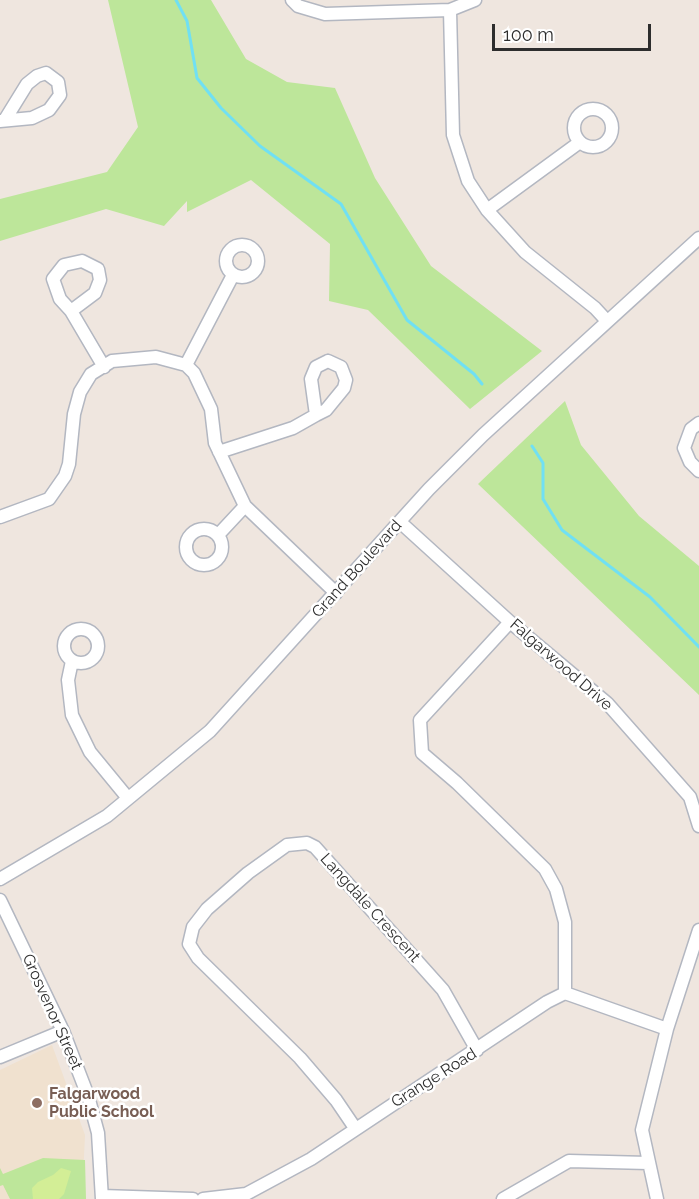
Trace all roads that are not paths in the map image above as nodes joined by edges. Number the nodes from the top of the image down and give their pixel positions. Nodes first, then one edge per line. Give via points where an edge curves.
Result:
1 (292, 0) edge
2 (475, 0) edge
3 (391, 6) edge
4 (450, 10) junction
5 (3, 119) edge
6 (580, 142) dead end
7 (487, 210) junction
8 (699, 238) edge
9 (233, 275) dead end
10 (71, 311) dead end
11 (607, 321) junction
12 (186, 365) junction
13 (104, 367) junction
14 (316, 415) dead end
15 (699, 423) edge
16 (219, 452) junction
17 (699, 471) edge
18 (245, 506) junction
19 (0, 517) edge
20 (400, 522) junction
21 (218, 535) dead end
22 (336, 593) junction
23 (510, 622) junction
24 (72, 661) dead end
25 (127, 797) junction
26 (699, 826) edge
27 (0, 879) edge
28 (0, 900) edge
29 (699, 930) edge
30 (565, 993) junction
31 (667, 1029) junction
32 (63, 1031) junction
33 (477, 1050) junction
34 (0, 1057) edge
35 (355, 1128) junction
36 (648, 1163) junction
37 (246, 1197) edge
38 (102, 1198) edge
39 (193, 1199) edge
40 (203, 1199) edge
41 (503, 1199) edge
42 (657, 1199) edge

1 - 3 street via 298,6 325,14
2 - 4 street
3 - 4 street
4 - 7 street via 453,135 468,181
5 - 5 street via 32,117 49,110 60,95 58,82 46,73 37,76
6 - 7 street
7 - 11 street via 525,252
8 - 11 street, Grand Boulevard
9 - 12 street
10 - 13 street
11 - 20 street, Grand Boulevard via 483,435
12 - 13 street via 156,357 112,361
12 - 16 street via 195,373 211,409
13 - 19 street via 91,374 80,392 65,476 49,499
14 - 16 street via 293,428
15 - 17 street via 691,429 684,448
16 - 18 street
18 - 21 street
18 - 22 street
20 - 22 street, Grand Boulevard
20 - 23 street, Falgarwood Drive
22 - 25 street, Grand Boulevard via 210,730
23 - 26 street, Falgarwood Drive via 607,703 690,797
23 - 30 street via 420,720 422,753 545,870 556,889 565,922
24 - 25 street via 68,680 72,715 90,752
25 - 27 street, Grand Boulevard via 107,816
28 - 32 street, Grosvenor Street
29 - 31 street
30 - 31 street
30 - 33 street, Grange Road
31 - 36 street via 642,1130
32 - 34 street
32 - 38 street, Grosvenor Street via 98,1133
33 - 35 street, Grange Road
33 - 35 street, Langdale Crescent via 443,990 323,856 307,843 287,844 207,909 193,927 189,944 198,958 300,1058
35 - 37 street, Grange Road
36 - 41 street via 568,1161
36 - 42 street
37 - 40 street, Grange Road
38 - 39 street

